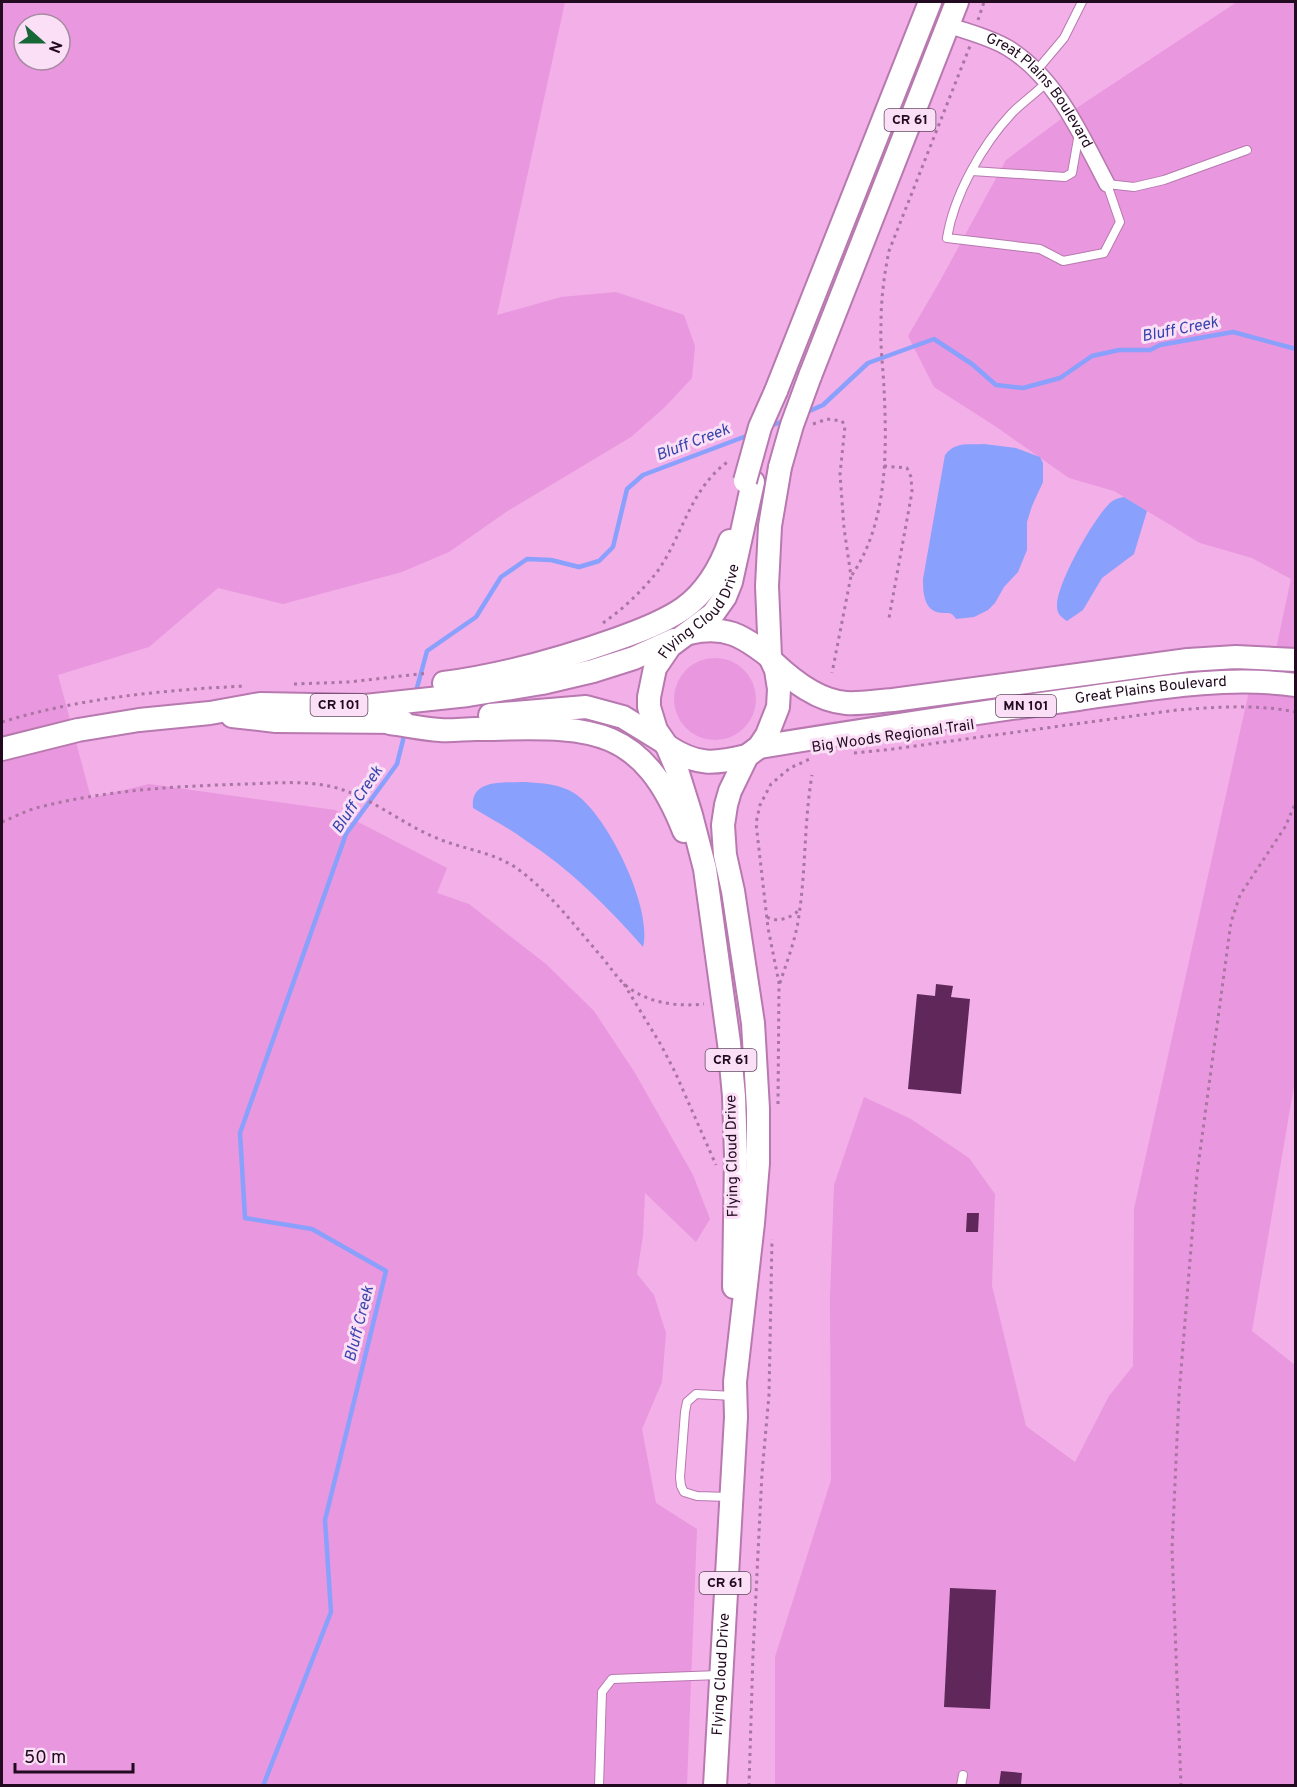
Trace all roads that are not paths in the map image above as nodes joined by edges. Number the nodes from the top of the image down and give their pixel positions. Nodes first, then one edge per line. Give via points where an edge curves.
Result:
1 (930, 2) edge
2 (957, 2) edge
3 (1082, 2) edge
4 (948, 25) junction
5 (1037, 70) junction
6 (1048, 82) junction
7 (1079, 131) junction
8 (1247, 150) dead end
9 (972, 171) junction
10 (1107, 184) junction
11 (749, 481) junction
12 (685, 635) junction
13 (772, 660) junction
14 (1296, 660) edge
15 (1296, 685) edge
16 (468, 705) junction
17 (210, 713) junction
18 (665, 744) junction
19 (2, 749) edge
20 (753, 751) junction
21 (718, 970) junction
22 (735, 1389) junction
23 (730, 1497) junction
24 (721, 1675) junction
25 (963, 1775) dead end
26 (599, 1785) edge
27 (715, 1785) edge
28 (961, 1785) edge

1 - 11 main road, bridge via 760,427
2 - 4 main road, Flying Cloud Drive / CR 61
3 - 5 lane via 1064,38
4 - 5 street, Great Plains Boulevard via 1008,48
4 - 13 main road, Flying Cloud Drive / CR 61, bridge via 810,376 780,467 768,554
5 - 6 street, Great Plains Boulevard
6 - 7 street, Great Plains Boulevard
6 - 9 lane via 1012,114
7 - 9 lane via 1072,173 1065,177
7 - 10 street, Great Plains Boulevard
8 - 10 lane via 1164,180 1134,187
9 - 10 lane via 960,192 947,238 1040,249 1063,261 1104,253 1120,222
11 - 12 main road, Flying Cloud Drive / CR 61 via 728,590 713,614
11 - 16 main road via 720,564 704,589 685,607 604,644 532,665
12 - 13 main road via 706,630 730,632 752,643
12 - 16 main road via 634,658
12 - 18 main road, Flying Cloud Drive / CR 61 via 660,660 650,687 649,707
13 - 14 main road, Great Plains Boulevard / MN 101 via 793,680 815,693 847,703 1188,660
13 - 20 main road, Flying Cloud Drive / CR 61 via 778,707 767,735
15 - 20 main road, Great Plains Boulevard / MN 101 via 1210,681 971,713
16 - 17 main road, CR 101 via 260,704
16 - 17 main road, CR 101 via 440,730 390,723 276,721
16 - 18 main road via 586,707 623,717
16 - 21 main road via 600,735 642,760 666,792 689,845
17 - 19 main road, CR 101 via 88,728
18 - 20 main road via 688,758 706,763
18 - 21 main road, Flying Cloud Drive / CR 61 via 689,806 705,869
20 - 22 main road, Flying Cloud Drive / CR 61 via 730,791 723,825 753,1023 758,1109 758,1163
21 - 22 main road, Flying Cloud Drive / CR 61 via 735,1119
22 - 23 main road, Flying Cloud Drive / CR 61
22 - 23 lane via 696,1394 687,1402 680,1477 684,1492
23 - 24 main road, Flying Cloud Drive / CR 61
24 - 26 lane via 612,1679 602,1692
24 - 27 main road, Flying Cloud Drive / CR 61
25 - 28 lane

